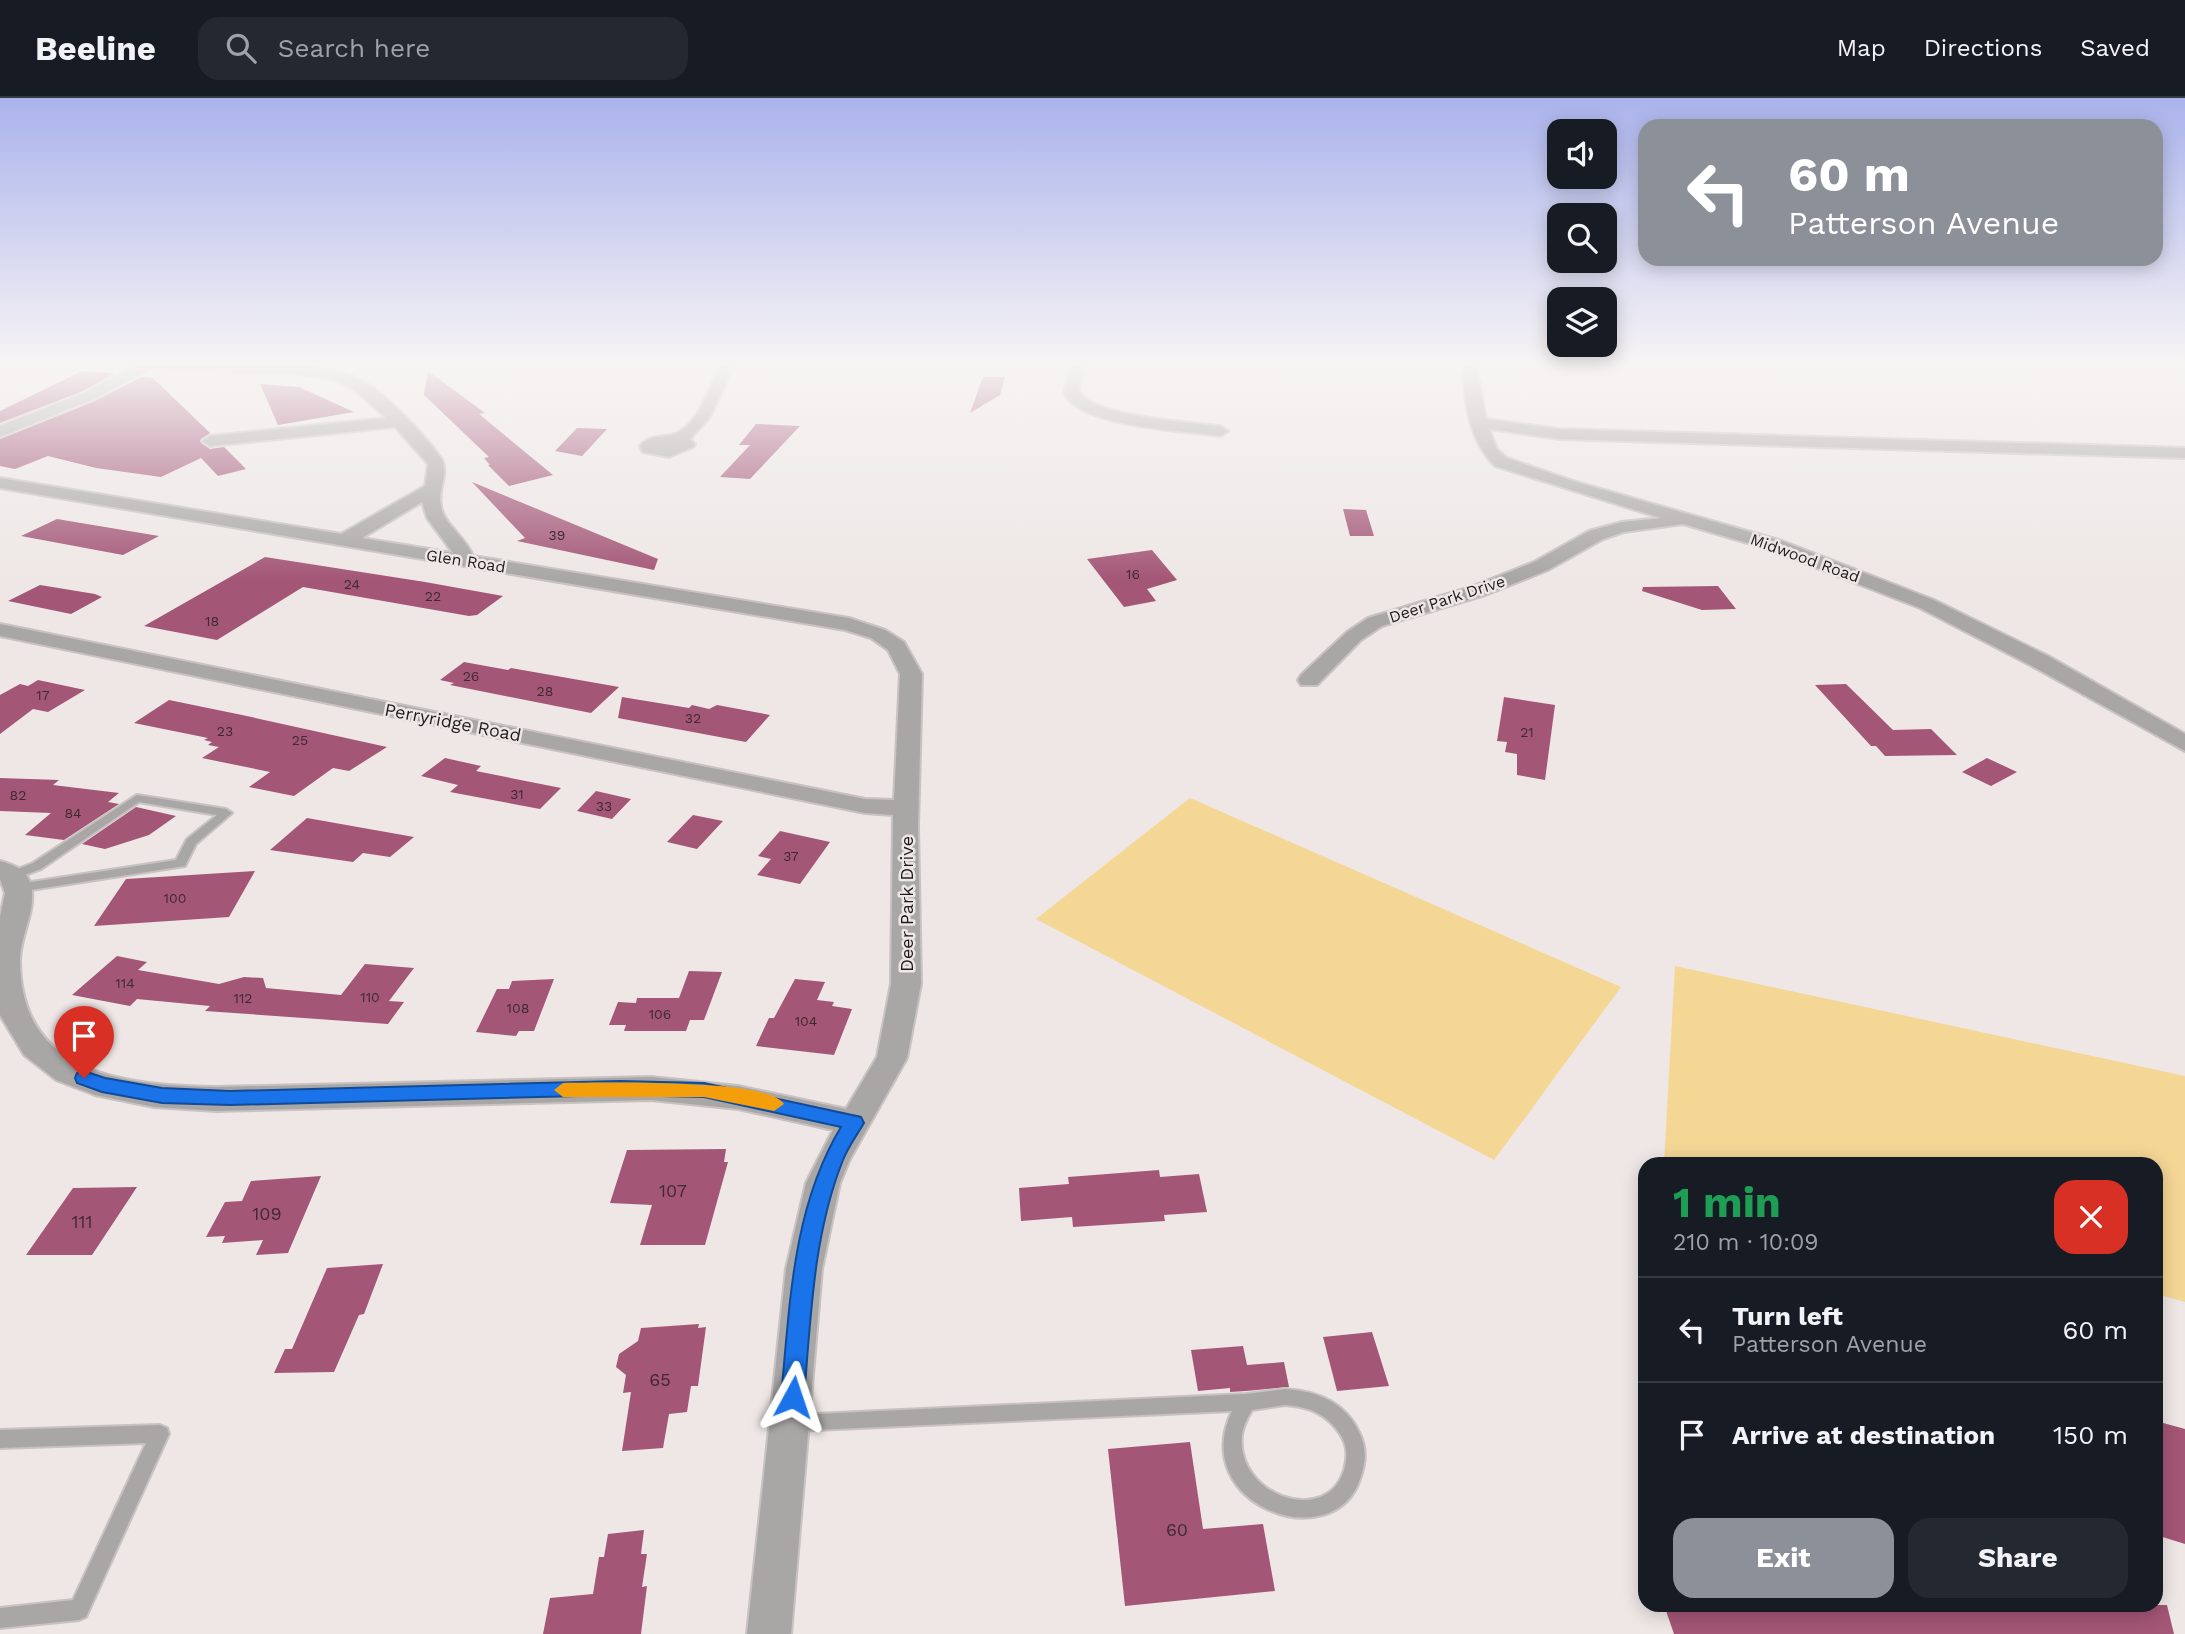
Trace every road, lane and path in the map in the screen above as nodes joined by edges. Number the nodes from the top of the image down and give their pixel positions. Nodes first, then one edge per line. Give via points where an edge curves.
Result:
1 (259, 437) edge
2 (412, 437) edge
3 (682, 437) edge
4 (1484, 437) edge
5 (1522, 437) edge
6 (1671, 437) edge
7 (679, 439) dead end
8 (210, 442) dead end
9 (2185, 453) edge
10 (1506, 464) junction
11 (0, 483) edge
12 (1567, 485) junction
13 (430, 490) junction
14 (1591, 520) junction
15 (1694, 522) junction
16 (341, 542) junction
17 (465, 559) junction
18 (0, 630) edge
19 (911, 674) joint
20 (1310, 680) dead end
21 (2185, 744) edge
22 (906, 808) junction
23 (11, 877) edge
24 (66, 1071) joint
25 (854, 1123) junction
26 (1246, 1402) junction
27 (790, 1423) junction
28 (0, 1439) edge
29 (0, 1618) edge
30 (769, 1634) edge

1 - 8 street
2 - 13 street via 431,454 437,473
3 - 7 street
4 - 10 street via 1490,451
5 - 10 street via 1516,456
6 - 9 street
10 - 12 street, Midwood Road
11 - 16 street, Glen Road
12 - 14 street
12 - 15 street, Midwood Road
13 - 16 street
13 - 17 street via 433,510 463,547
14 - 15 street, Deer Park Drive via 1638,525
14 - 20 street, Deer Park Drive via 1541,566 1478,591 1375,622 1354,636
15 - 21 street, Midwood Road via 1775,545 1927,604 2051,667
16 - 17 street, Glen Road
17 - 19 street, Glen Road via 849,624 897,646
18 - 22 street, Perryridge Road via 865,806
19 - 22 street, Deer Park Drive
22 - 25 street, Deer Park Drive via 906,984 899,1034 887,1068
23 - 23 lane via 181,863 191,842 226,813 137,798 37,866
23 - 24 street via 18,906 8,935 8,1002 38,1050
24 - 25 street via 102,1085 162,1096 704,1090
25 - 27 street, Deer Park Drive via 823,1183 804,1269
26 - 26 lane via 1286,1397 1326,1404 1352,1435 1357,1453 1355,1472 1346,1489 1312,1509 1291,1510 1251,1490 1232,1453 1232,1434
26 - 27 lane
27 - 30 street, Deer Park Drive
28 - 29 lane via 160,1434 79,1610

